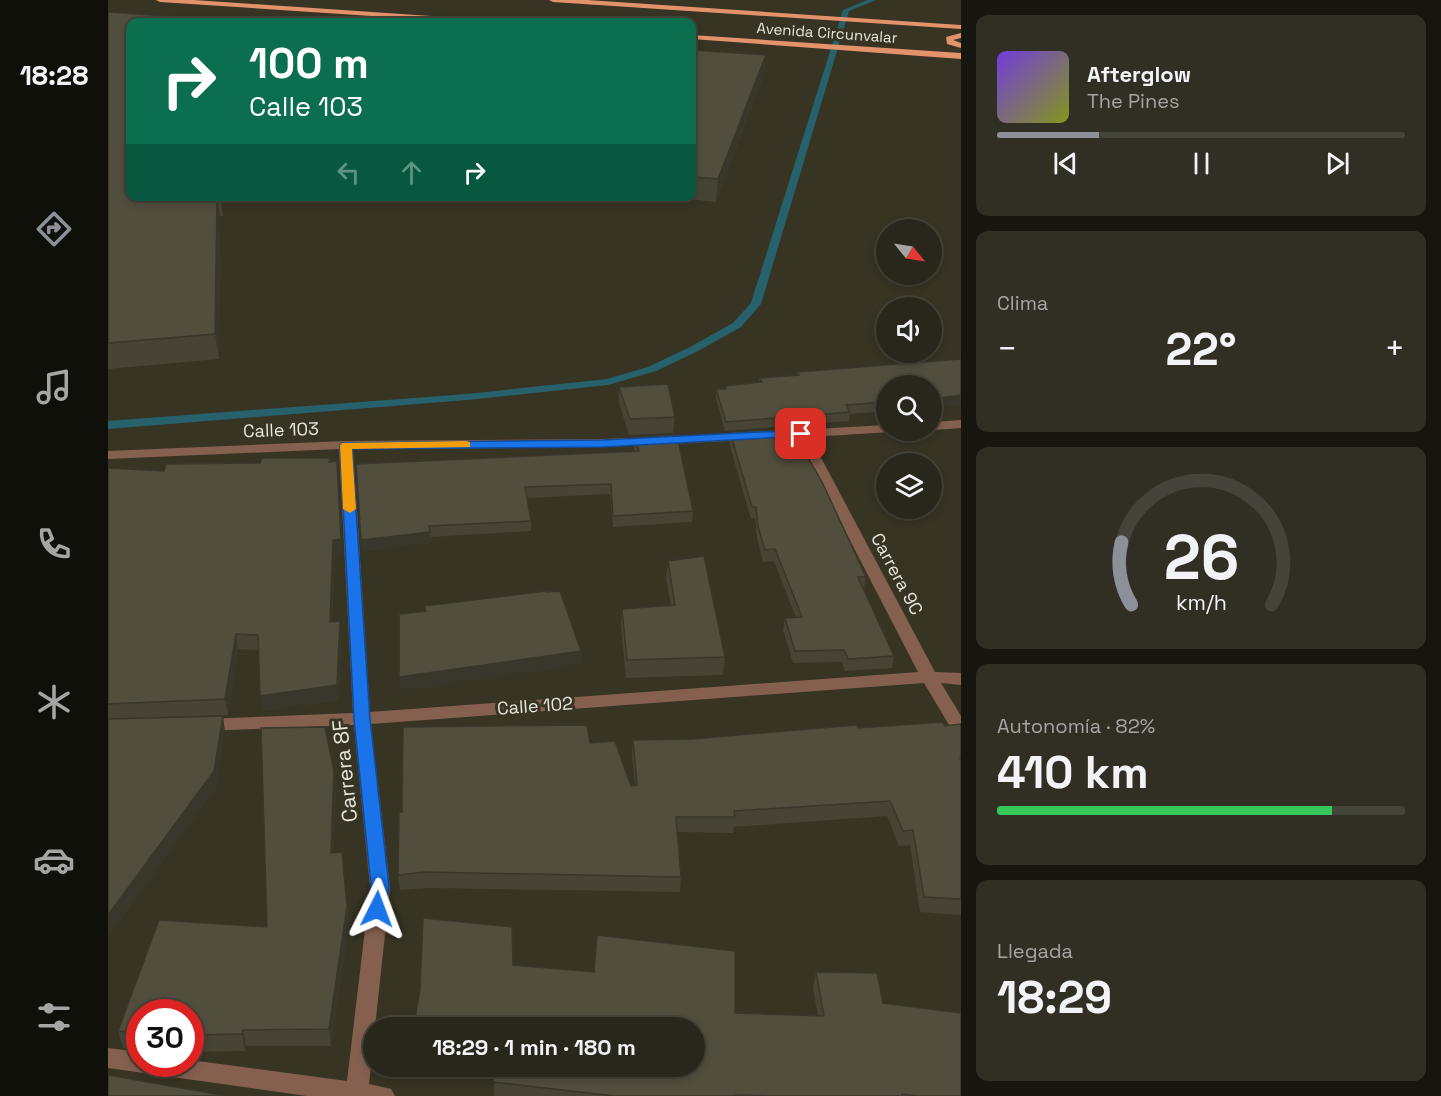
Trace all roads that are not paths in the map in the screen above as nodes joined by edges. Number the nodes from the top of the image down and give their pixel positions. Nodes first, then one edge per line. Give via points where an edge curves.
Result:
1 (160, 0) edge
2 (553, 0) edge
3 (430, 18) edge
4 (961, 27) edge
5 (961, 35) edge
6 (696, 37) edge
7 (961, 46) edge
8 (961, 56) edge
9 (961, 424) edge
10 (942, 425) edge
11 (876, 430) edge
12 (801, 434) junction
13 (346, 445) junction
14 (108, 454) edge
15 (929, 677) junction
16 (961, 679) edge
17 (362, 719) junction
18 (185, 725) edge
19 (961, 731) edge
20 (108, 1058) edge
21 (126, 1060) edge
22 (204, 1071) edge
23 (357, 1091) junction
24 (383, 1096) edge

1 - 3 highway
2 - 4 highway, Avenida Circunvalar
5 - 7 highway via 949,39
6 - 8 highway, Avenida Circunvalar
9 - 10 street
11 - 12 street, Calle 103
12 - 13 street, Calle 103 via 603,443
12 - 15 street, Carrera 9C
13 - 14 street, Calle 103
13 - 17 street, Carrera 8F
15 - 16 street, Calle 102
15 - 17 street, Calle 102
15 - 19 street, Carrera 9C
17 - 18 street, Calle 102
17 - 23 street, Carrera 8F via 380,886
20 - 21 street
22 - 23 street
23 - 24 street

